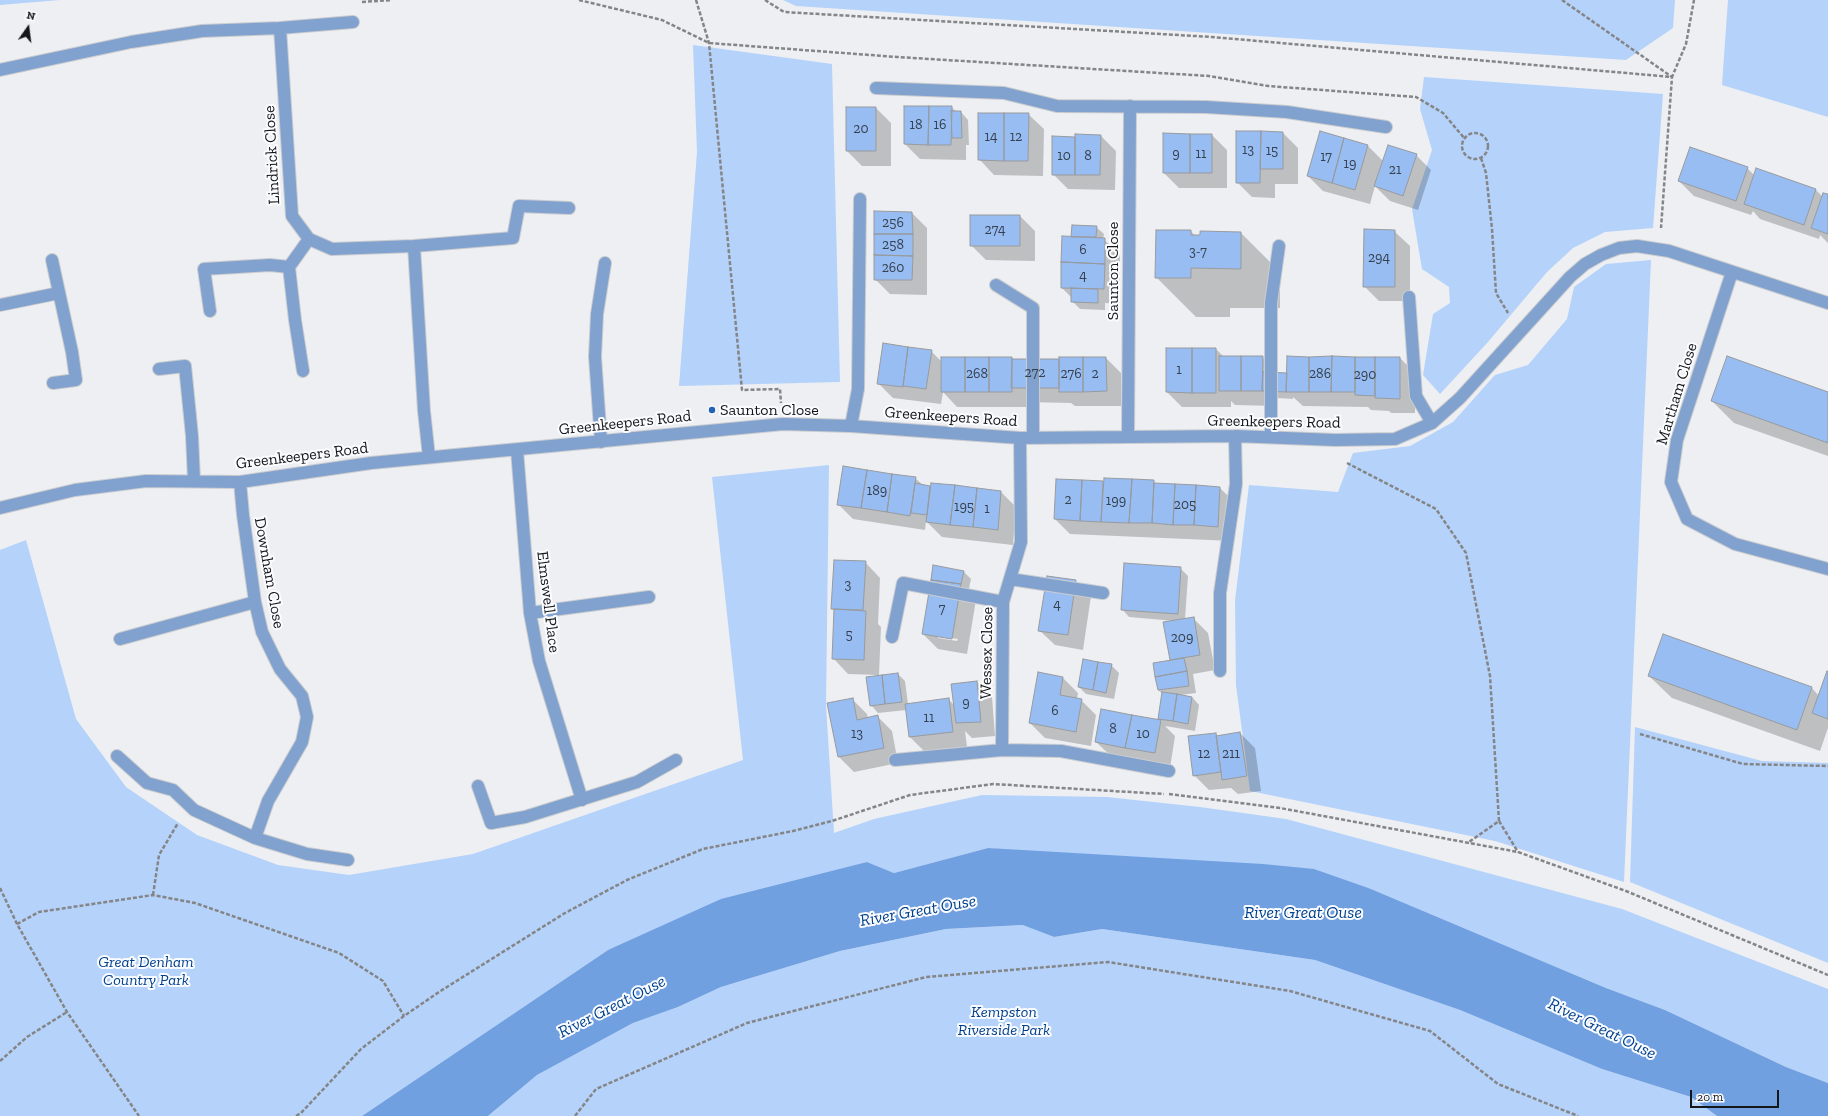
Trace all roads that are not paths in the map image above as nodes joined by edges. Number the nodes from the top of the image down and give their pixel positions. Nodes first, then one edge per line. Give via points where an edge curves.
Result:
1 (352, 22) dead end
2 (280, 28) junction
3 (0, 70) edge
4 (876, 88) dead end
5 (1130, 106) junction
6 (1386, 128) dead end
7 (860, 199) dead end
8 (568, 208) dead end
9 (310, 239) junction
10 (414, 246) junction
11 (1279, 246) dead end
12 (52, 260) dead end
13 (605, 263) dead end
14 (289, 267) junction
15 (1732, 272) junction
16 (996, 285) dead end
17 (59, 293) junction
18 (1409, 296) dead end
19 (1828, 303) edge
20 (0, 305) edge
21 (210, 311) dead end
22 (159, 370) dead end
23 (303, 370) dead end
24 (53, 383) dead end
25 (1432, 423) junction
26 (851, 426) junction
27 (1128, 436) junction
28 (1235, 436) junction
29 (1020, 438) junction
30 (1033, 438) junction
31 (1271, 438) junction
32 (600, 442) junction
33 (517, 450) junction
34 (429, 457) junction
35 (194, 480) junction
36 (240, 482) junction
37 (0, 508) edge
38 (1828, 569) edge
39 (1010, 579) junction
40 (1103, 593) dead end
41 (649, 597) dead end
42 (255, 602) junction
43 (1003, 602) junction
44 (530, 613) junction
45 (892, 637) dead end
46 (120, 639) dead end
47 (1220, 671) dead end
48 (1002, 750) junction
49 (117, 756) dead end
50 (676, 760) dead end
51 (895, 760) dead end
52 (1169, 771) dead end
53 (478, 786) dead end
54 (582, 800) junction
55 (255, 838) junction
56 (348, 860) dead end

1 - 2 street
2 - 3 street via 202,31 131,42
2 - 9 street, Lindrick Close via 292,216
4 - 5 street via 1004,93 1058,106
5 - 6 street via 1287,112
5 - 27 street, Saunton Close
7 - 26 street via 858,389
8 - 10 street, Lindrick Close via 519,206 513,238
9 - 10 street, Lindrick Close via 332,249
9 - 14 street
10 - 34 street
11 - 31 street via 1271,303
12 - 17 street
13 - 32 street via 597,314 596,357
14 - 21 street via 270,264 204,268
14 - 23 street
15 - 19 street, Greenkeepers Road
15 - 25 street, Greenkeepers Road via 1663,249 1637,246 1619,248 1585,264 1460,398
15 - 38 street, Martham Close via 1677,440 1671,482 1687,519 1734,544
16 - 30 street via 1033,308
17 - 20 street
17 - 24 street via 76,380
18 - 25 street via 1416,396
22 - 35 street via 185,366
25 - 31 street, Greenkeepers Road via 1395,439
26 - 29 street, Greenkeepers Road
26 - 32 street, Greenkeepers Road via 782,424
27 - 28 street, Greenkeepers Road
27 - 30 street, Greenkeepers Road
28 - 31 street, Greenkeepers Road
28 - 47 street via 1236,484 1220,593
29 - 30 street, Greenkeepers Road
29 - 39 street, Wessex Close via 1021,542
32 - 33 street, Greenkeepers Road
33 - 34 street, Greenkeepers Road
33 - 44 street, Elmswell Place
34 - 36 street, Greenkeepers Road
35 - 36 street, Greenkeepers Road
35 - 37 street, Greenkeepers Road via 146,481 75,490
36 - 42 street, Downham Close
39 - 40 street
39 - 43 street, Wessex Close
41 - 44 street
42 - 46 street
42 - 55 street, Downham Close via 262,632 280,669 302,696 307,717 302,742 268,801
43 - 45 street via 903,583
43 - 48 street, Wessex Close
44 - 54 street, Elmswell Place via 539,660
48 - 51 street
48 - 52 street via 1061,751
49 - 55 street via 147,783 173,790 194,810
50 - 54 street via 637,782
53 - 54 street via 491,823 525,817
55 - 56 street via 307,854

